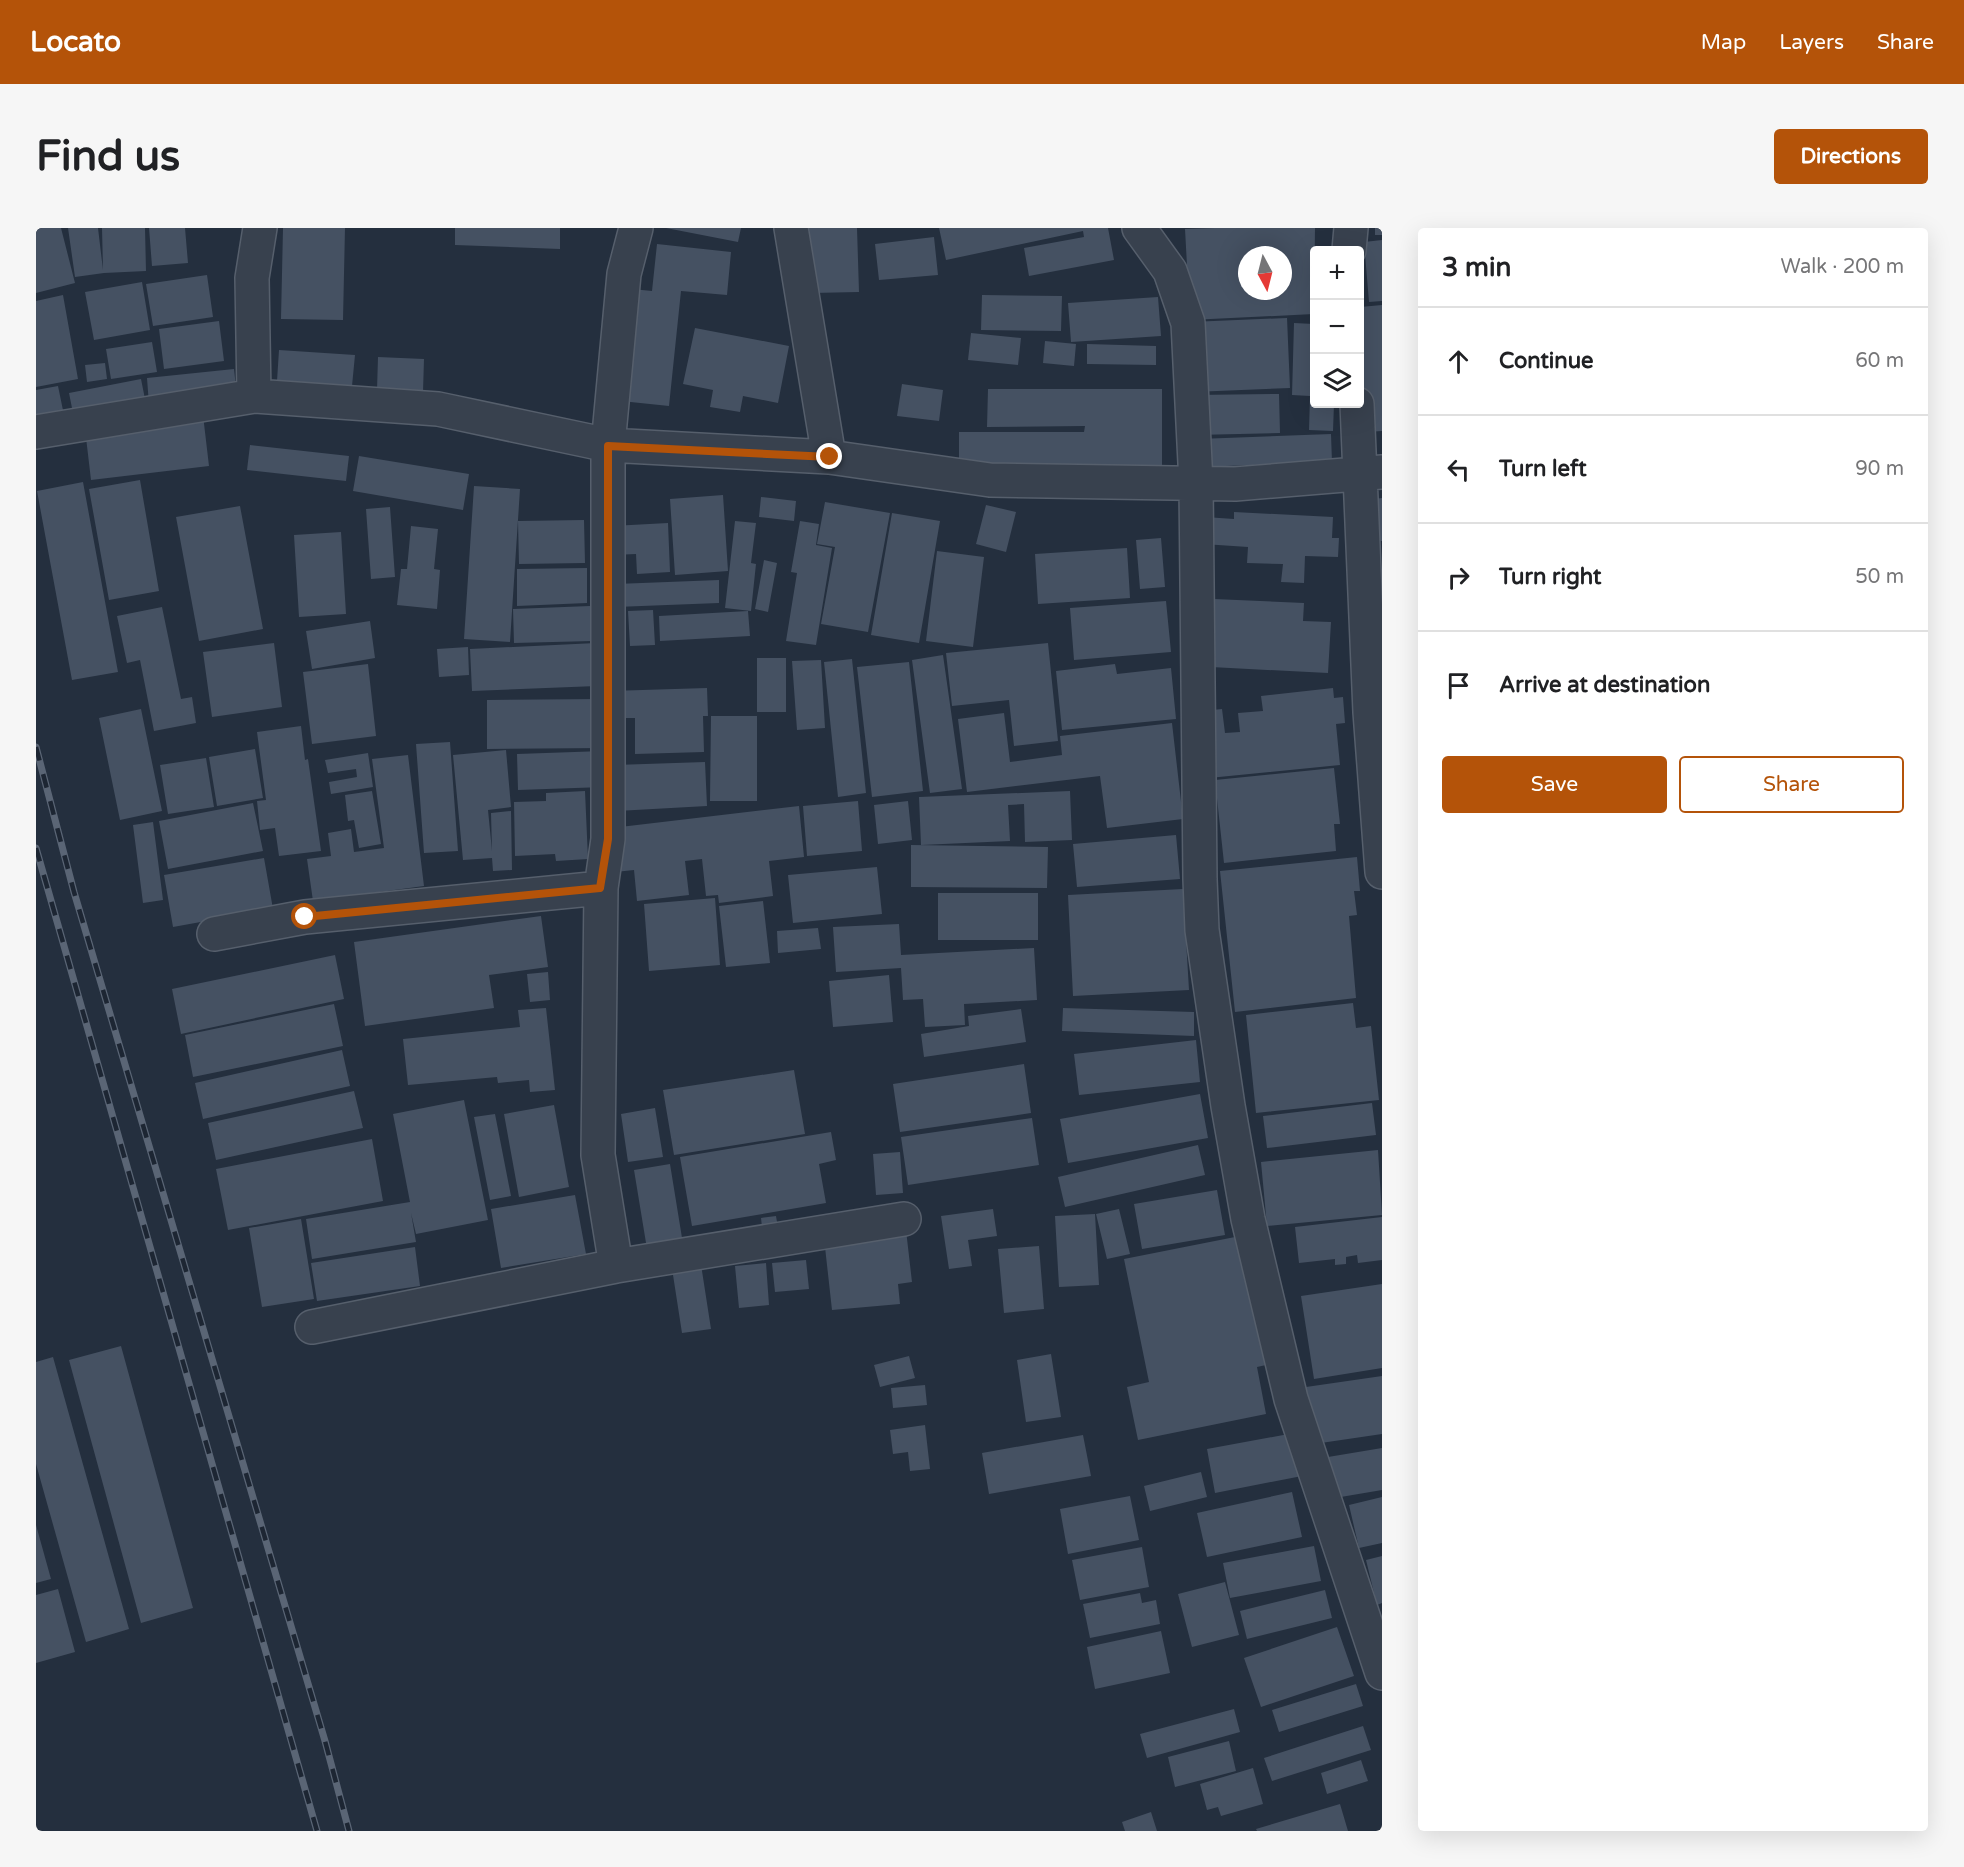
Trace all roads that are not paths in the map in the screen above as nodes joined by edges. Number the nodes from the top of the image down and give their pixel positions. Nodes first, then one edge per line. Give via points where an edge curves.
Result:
1 (260, 228) edge
2 (636, 228) edge
3 (791, 228) edge
4 (1139, 228) edge
5 (1351, 228) edge
6 (1349, 246) edge
7 (254, 396) junction
8 (1359, 408) edge
9 (45, 430) edge
10 (608, 446) junction
11 (830, 457) junction
12 (1372, 473) edge
13 (1196, 483) junction
14 (1376, 712) edge
15 (1382, 872) edge
16 (600, 888) junction
17 (214, 934) dead end
18 (904, 1219) dead end
19 (616, 1266) junction
20 (312, 1327) dead end
21 (1382, 1673) edge

1 - 7 street via 252,278
2 - 10 street via 624,274
3 - 11 street
4 - 13 street via 1170,271 1188,322
5 - 6 street
7 - 9 street
7 - 10 street via 438,409
8 - 12 street
10 - 11 street
10 - 16 street via 608,839
11 - 13 street via 990,480
12 - 13 street via 1235,484
12 - 14 street
13 - 21 street via 1202,930 1228,1106 1248,1219 1291,1399
14 - 15 street
16 - 17 street via 305,917
16 - 19 street via 598,1155
18 - 19 street
19 - 20 street

